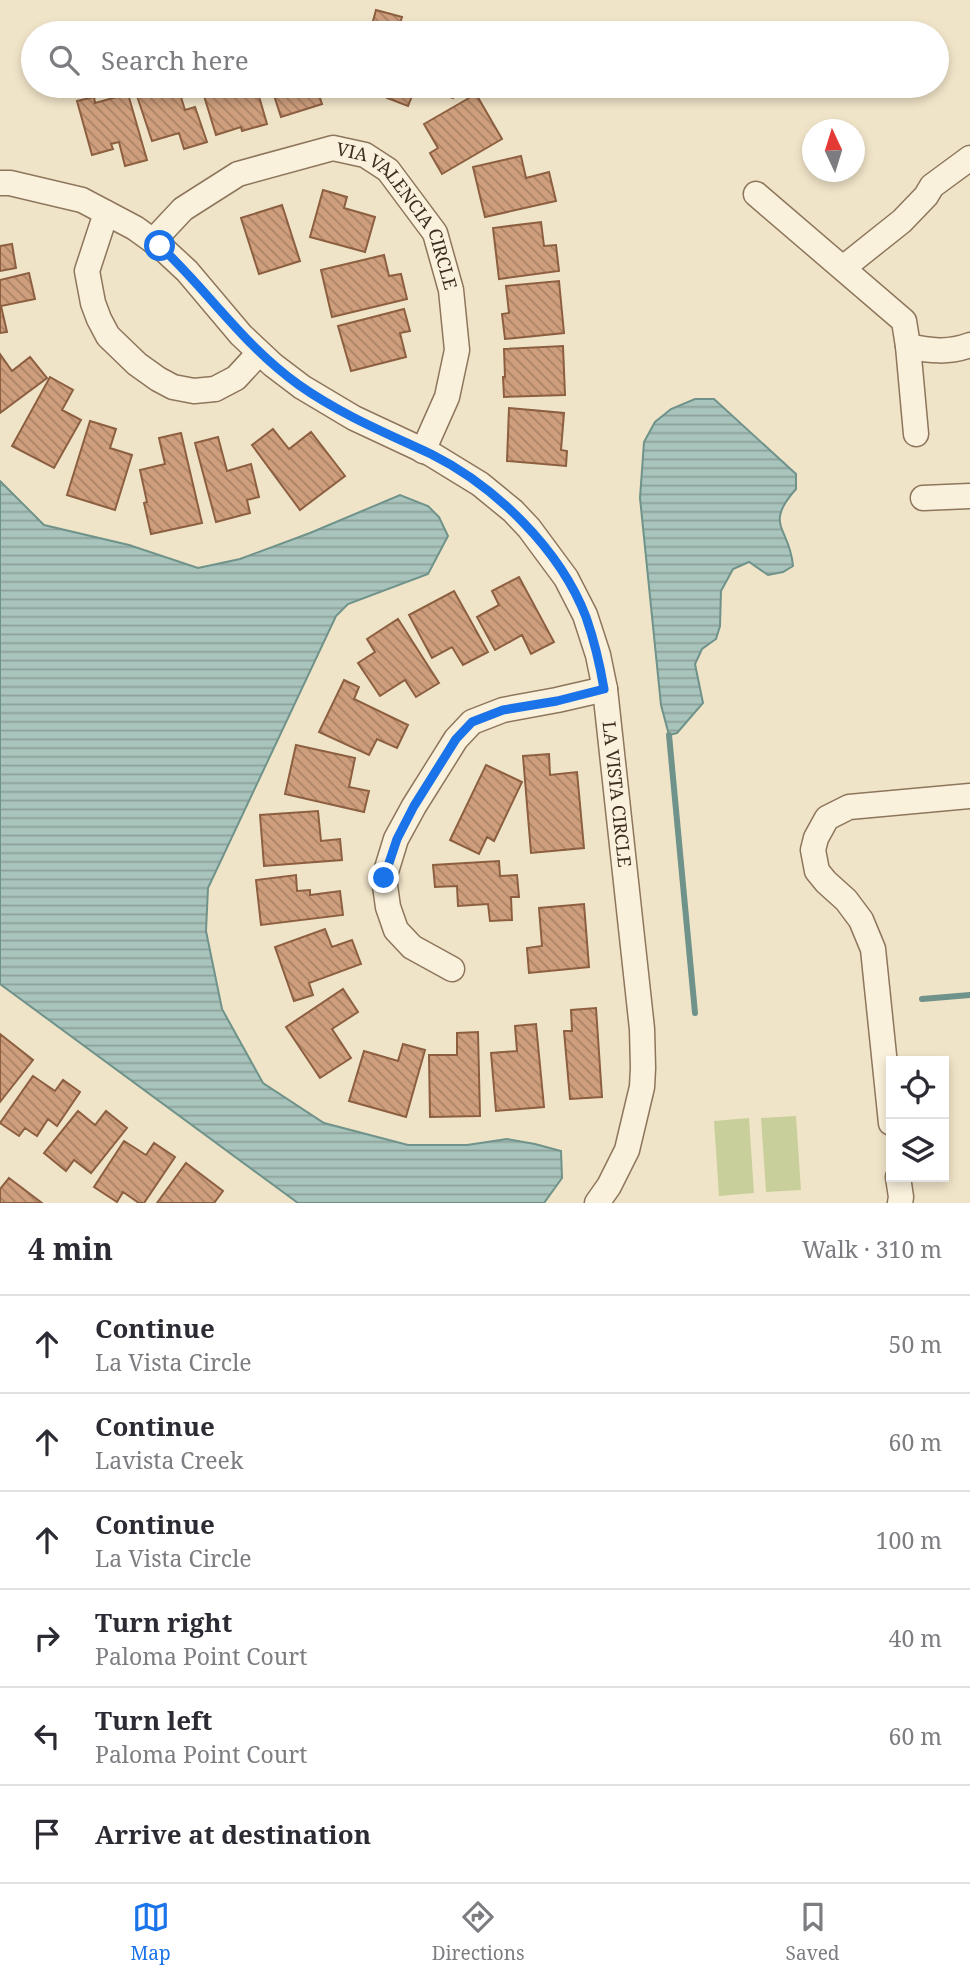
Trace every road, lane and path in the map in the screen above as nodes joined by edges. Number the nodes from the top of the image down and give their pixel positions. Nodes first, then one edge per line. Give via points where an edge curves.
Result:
1 (970, 158) edge
2 (0, 183) edge
3 (756, 194) dead end
4 (107, 213) junction
5 (153, 241) junction
6 (843, 268) junction
7 (970, 345) edge
8 (908, 346) junction
9 (259, 353) junction
10 (916, 434) dead end
11 (423, 451) junction
12 (970, 496) edge
13 (923, 498) dead end
14 (604, 689) junction
15 (970, 796) edge
16 (452, 969) dead end
17 (891, 1119) edge
18 (899, 1182) edge
19 (597, 1203) edge
20 (900, 1203) edge

1 - 6 street via 932,186 902,221
2 - 4 street via 82,200
3 - 6 street
4 - 5 street
4 - 9 street via 88,271 93,303 108,336 137,364 173,387 194,391 215,389 236,378
5 - 9 street via 187,271
5 - 11 street, VIA VALENCIA CIRCLE via 183,209 238,174 333,148 365,155 388,170 435,233 451,290 457,350 447,397
6 - 8 street via 904,321
7 - 8 street via 949,351
8 - 10 street
9 - 11 street, LA VISTA CIRCLE via 302,387
11 - 14 street, LA VISTA CIRCLE via 480,484 529,528 566,578 585,615
12 - 13 street
14 - 16 street via 503,710 472,722 456,739 408,817 384,878 388,907 396,930 412,947
14 - 19 street, LA VISTA CIRCLE via 643,1068 627,1150
15 - 17 street via 849,807 827,818 813,850 817,871 861,920 873,949
18 - 20 street

